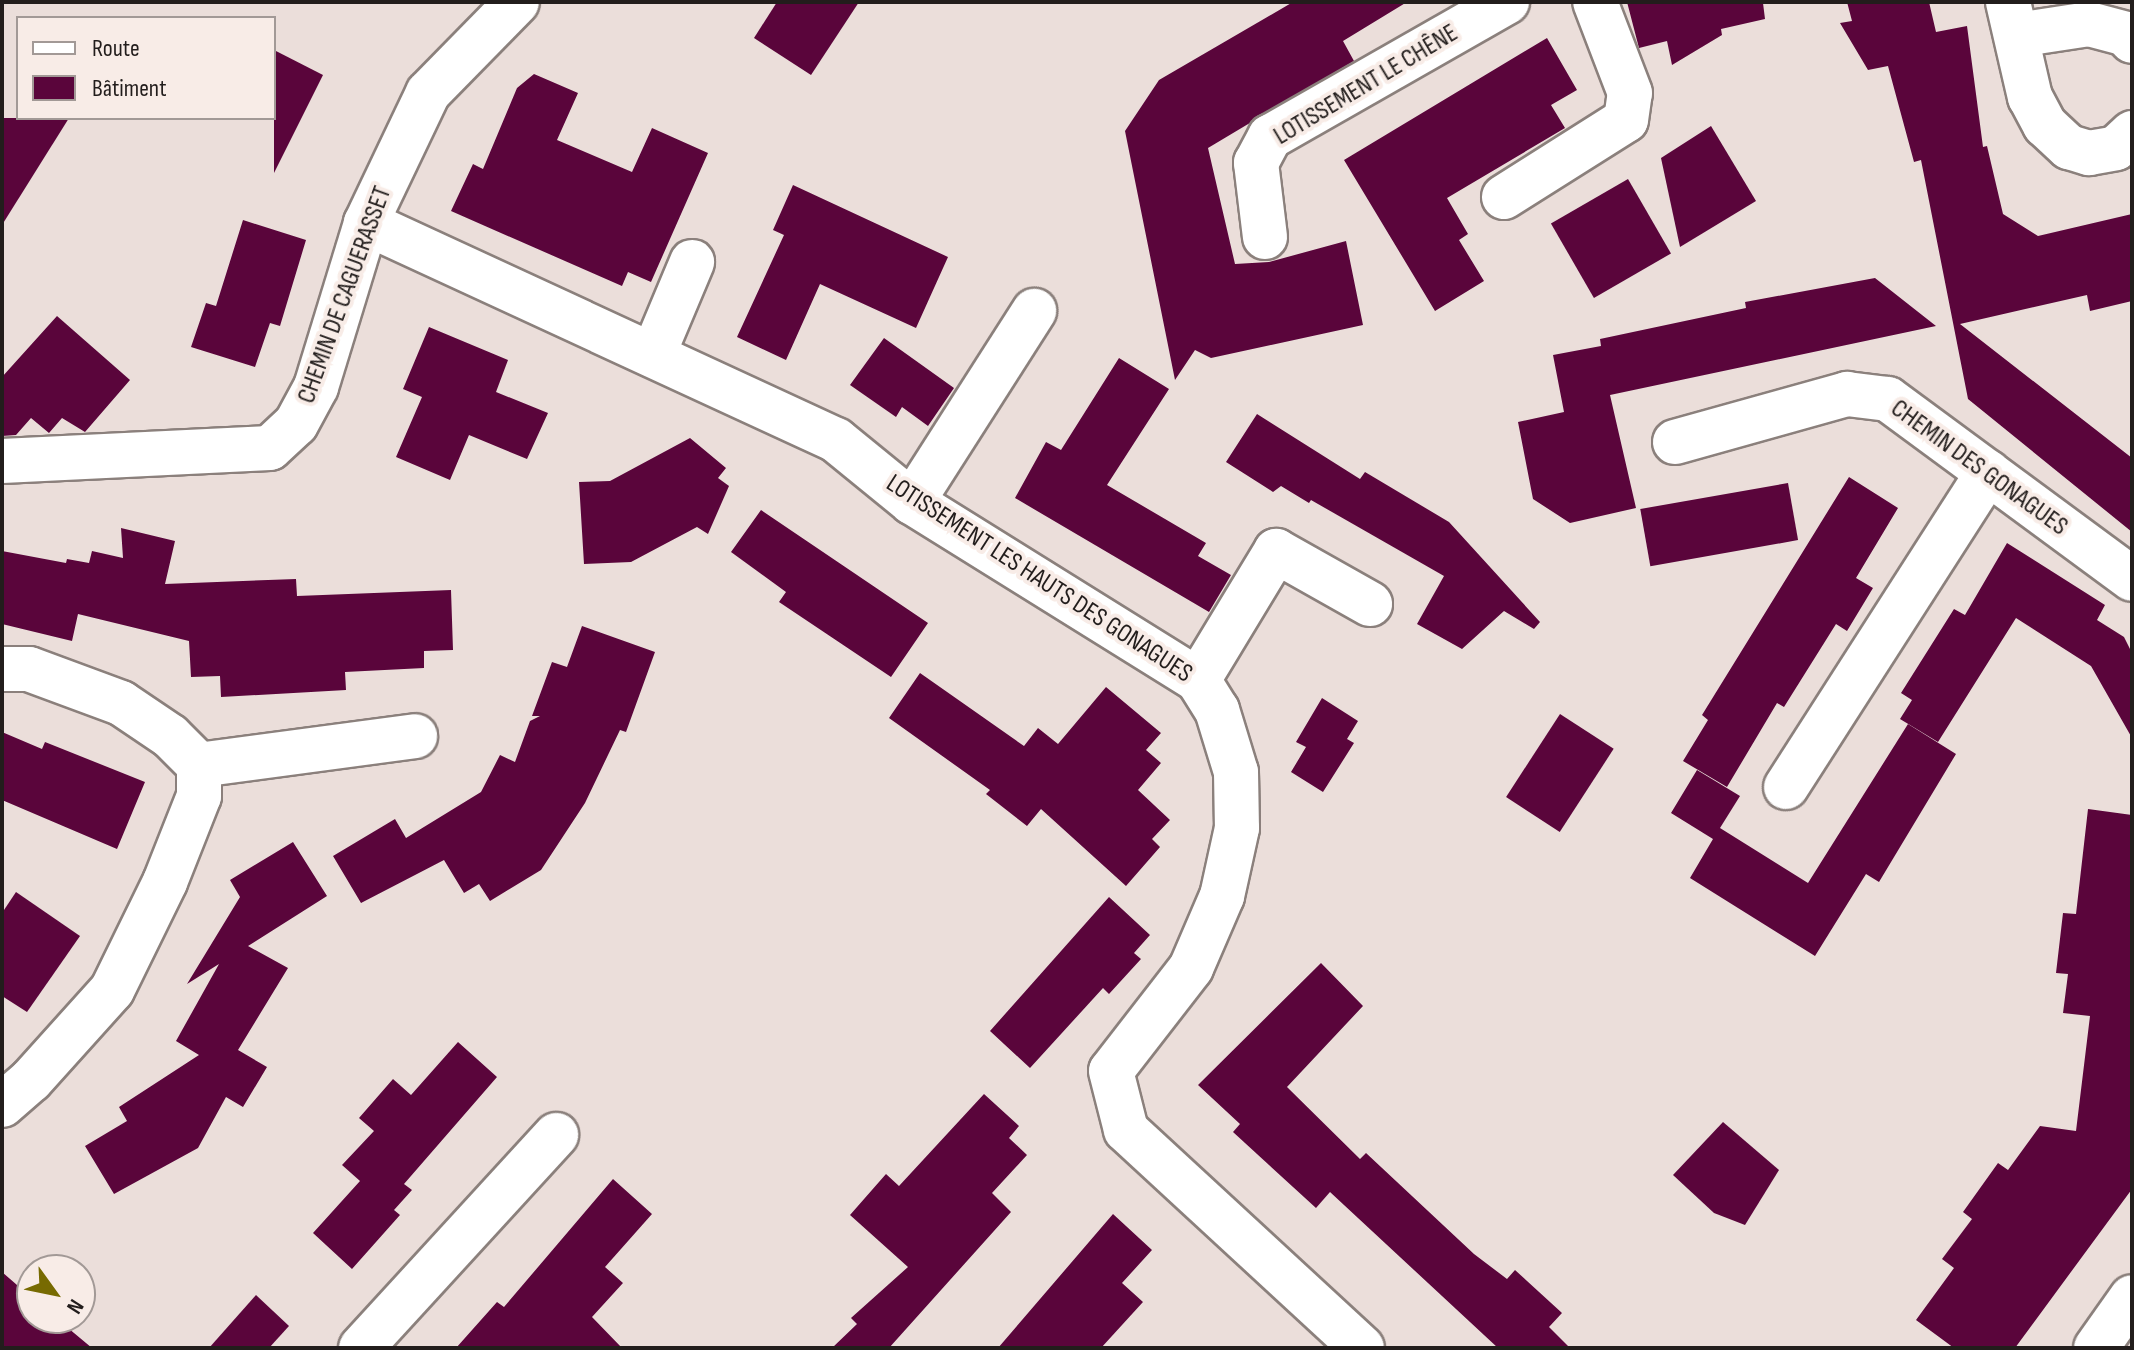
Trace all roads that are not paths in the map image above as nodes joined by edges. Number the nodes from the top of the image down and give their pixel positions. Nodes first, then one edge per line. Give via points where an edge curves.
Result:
1 (517, 2) edge
2 (1507, 2) edge
3 (1595, 2) edge
4 (2012, 19) edge
5 (2132, 41) edge
6 (2132, 133) edge
7 (1504, 197) dead end
8 (366, 223) junction
9 (1265, 237) dead end
10 (692, 262) dead end
11 (1034, 311) dead end
12 (653, 355) junction
13 (1675, 442) dead end
14 (2, 461) edge
15 (1988, 472) junction
16 (912, 502) junction
17 (2132, 579) edge
18 (1370, 604) dead end
19 (2, 669) edge
20 (1198, 680) junction
21 (415, 736) dead end
22 (199, 765) junction
23 (1786, 787) dead end
24 (2, 1105) edge
25 (556, 1135) dead end
26 (2129, 1306) edge
27 (361, 1348) edge
28 (1362, 1348) edge
29 (2096, 1348) edge

1 - 8 street, CHEMIN DE CAGUERASSET via 428,93
2 - 9 street, LOTISSEMENT LE CHÊNE via 1270,137 1256,163
3 - 7 street via 1630,93 1626,120
4 - 5 street via 2089,24 2126,34
4 - 6 street via 2030,97 2045,125 2069,147 2089,153 2116,148
8 - 12 street, LOTISSEMENT LES HAUTS DES GONAGUES
8 - 14 street, CHEMIN DE CAGUERASSET via 316,387 296,424 270,448
10 - 12 street
11 - 16 street
12 - 16 street, LOTISSEMENT LES HAUTS DES GONAGUES via 836,440
13 - 15 street, CHEMIN DES GONAGUES via 1847,394 1888,399
15 - 17 street, CHEMIN DES GONAGUES
15 - 23 street
16 - 20 street, LOTISSEMENT LES HAUTS DES GONAGUES
18 - 20 street via 1276,551
19 - 22 street via 29,669 121,703 170,736
20 - 28 street, LOTISSEMENT LES HAUTS DES GONAGUES via 1217,710 1236,772 1237,828 1222,896 1191,968 1111,1071 1126,1130
21 - 22 street
22 - 24 street via 199,796 165,882 112,990
25 - 27 street
26 - 29 street

